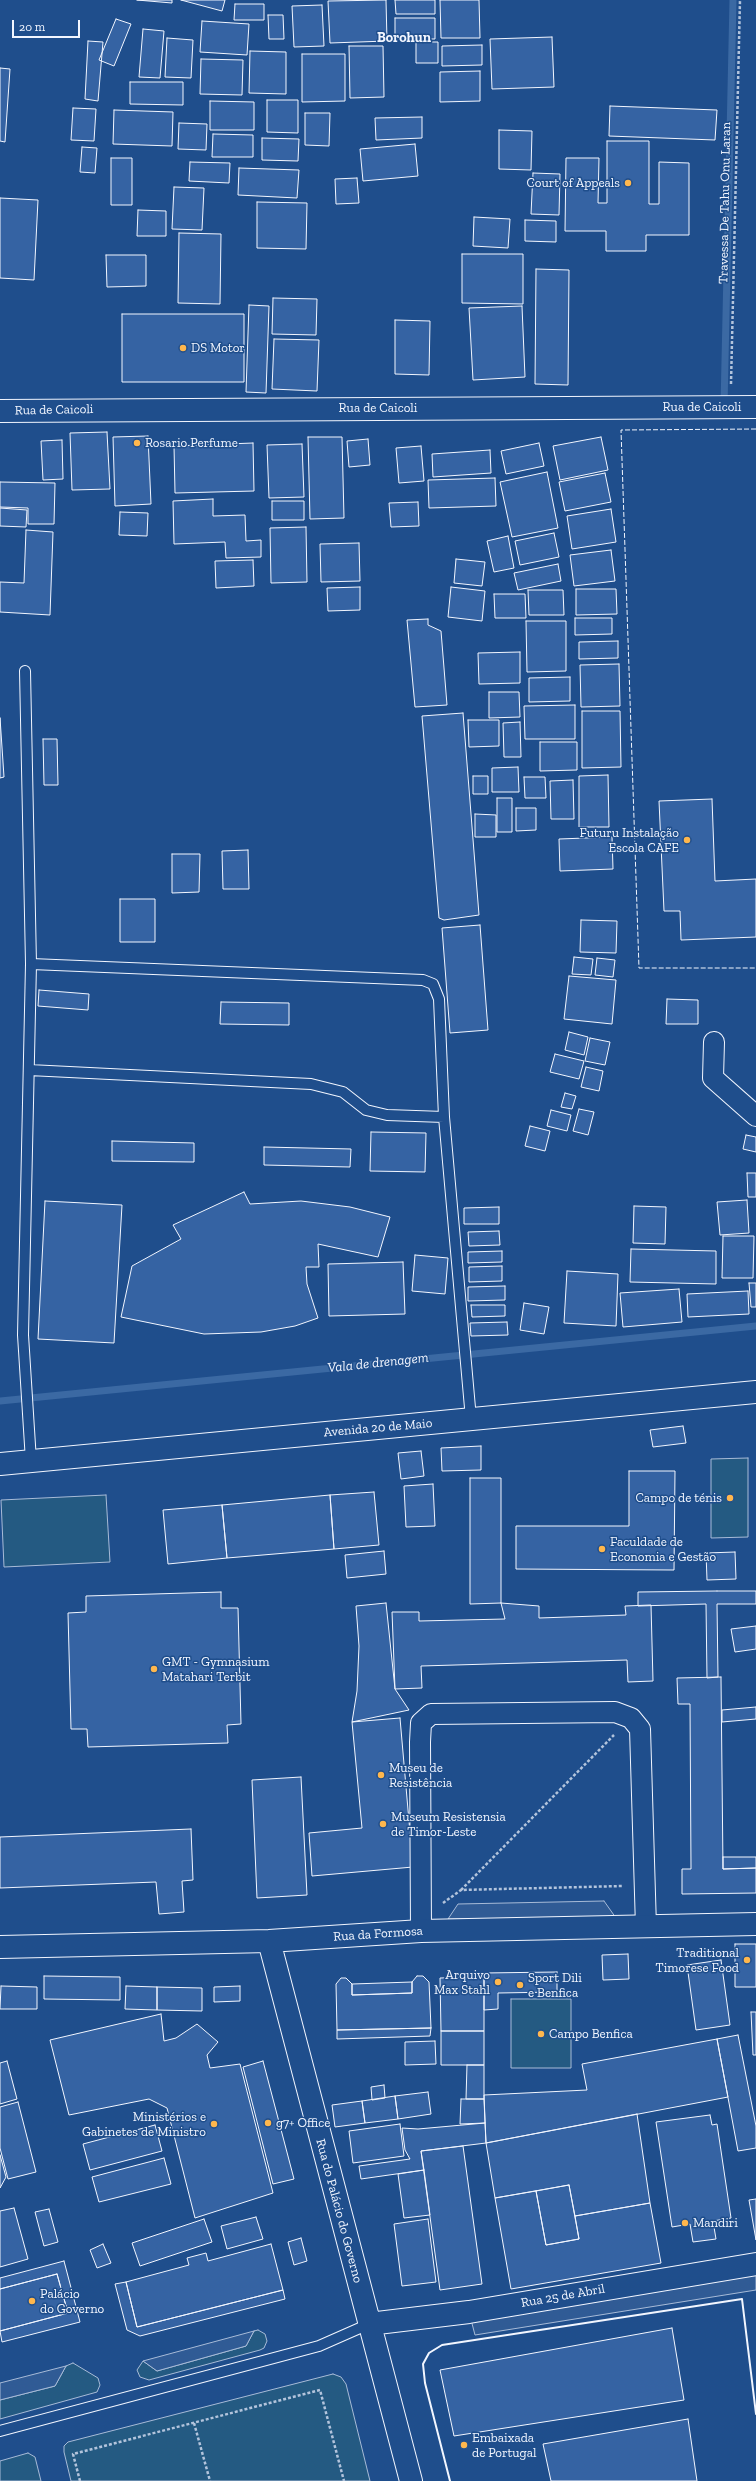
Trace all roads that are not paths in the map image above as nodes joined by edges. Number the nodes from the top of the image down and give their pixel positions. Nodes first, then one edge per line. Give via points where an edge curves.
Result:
1 (756, 407) edge
2 (0, 411) edge
3 (26, 671) dead end
4 (31, 964) junction
5 (714, 1042) dead end
6 (29, 1070) junction
7 (756, 1116) edge
8 (444, 1117) junction
9 (756, 1392) edge
10 (471, 1420) junction
11 (31, 1461) junction
12 (0, 1464) edge
13 (756, 1924) edge
14 (646, 1927) junction
15 (421, 1931) junction
16 (269, 1941) junction
17 (0, 1947) edge
18 (756, 2264) edge
19 (369, 2324) junction
20 (0, 2431) edge
21 (410, 2481) edge

1 - 2 street, Rua de Caicoli
3 - 4 lane
4 - 6 lane
4 - 8 lane via 423,980 432,984 439,999
5 - 7 street via 713,1078
6 - 8 lane via 311,1084 343,1092 366,1110
6 - 11 lane via 23,1335
8 - 10 lane
9 - 10 street, Avenida 20 de Maio
10 - 11 street, Avenida 20 de Maio
11 - 12 street, Avenida 20 de Maio
13 - 14 street, Rua da Formosa
14 - 15 street, Rua da Formosa
14 - 15 street via 640,1729 631,1718 615,1712 431,1714 420,1723
15 - 16 street, Rua da Formosa
16 - 17 street, Rua da Formosa
16 - 19 street, Rua do Palácio do Governo
18 - 19 street, Rua 25 de Abril via 470,2312
19 - 20 lane via 319,2346
19 - 21 street, Rua do Palácio do Governo

